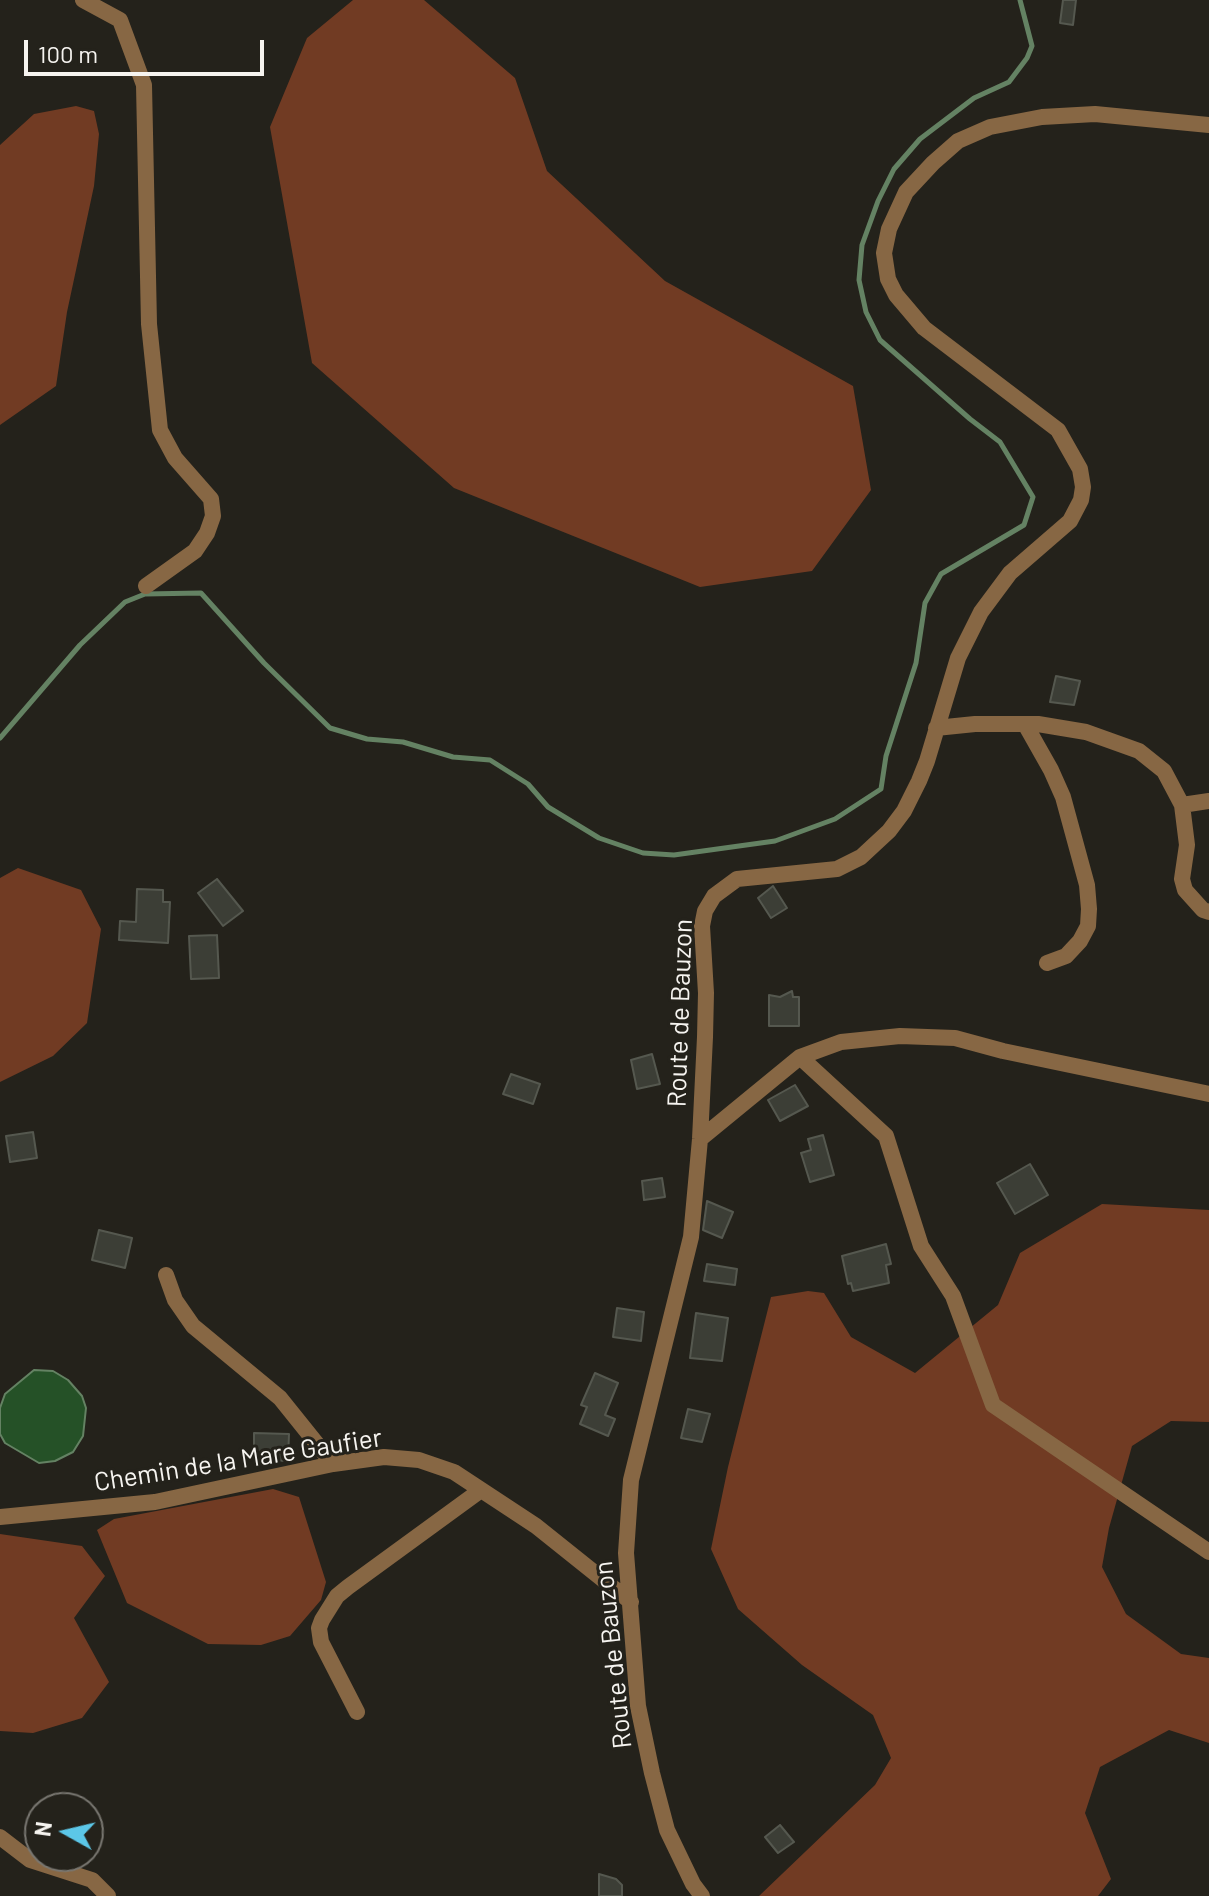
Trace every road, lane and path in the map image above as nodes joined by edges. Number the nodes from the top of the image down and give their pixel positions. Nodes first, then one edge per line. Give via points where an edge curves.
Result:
1 (83, 0) edge
2 (1209, 125) edge
3 (146, 586) dead end
4 (1025, 724) junction
5 (936, 728) junction
6 (1209, 801) edge
7 (1182, 805) junction
8 (1209, 912) edge
9 (1047, 963) dead end
10 (800, 1057) junction
11 (1209, 1094) edge
12 (700, 1139) junction
13 (166, 1275) dead end
14 (333, 1464) junction
15 (481, 1490) junction
16 (0, 1517) edge
17 (1209, 1552) edge
18 (631, 1602) junction
19 (357, 1712) dead end
20 (0, 1837) edge
21 (108, 1896) edge
22 (702, 1896) edge

1 - 3 street via 120,20 144,85 149,324 160,430 175,458 211,499 213,516 195,551
2 - 5 street, Route de Bauzon via 1095,114 990,127 946,150 895,211 884,253 896,295 924,328 1058,430 1080,469 1083,487 1070,521 1010,573 981,612 958,658
4 - 5 street
4 - 7 street via 1086,732 1139,751 1164,771
4 - 9 street via 1067,810 1087,885 1088,926 1066,956
5 - 12 street, Route de Bauzon via 904,811 861,857 837,869 737,879 709,904 702,926 706,993
6 - 7 street
7 - 8 street via 1187,845 1182,879 1185,890
10 - 11 street via 841,1042 955,1038
10 - 12 street
10 - 17 street via 886,1136 921,1246 953,1296 993,1405
12 - 18 street, Route de Bauzon via 691,1237 631,1480 626,1553
13 - 14 street via 193,1326 280,1398
14 - 15 street, Chemin de la Mare Gaufier via 384,1457 419,1460 454,1472
14 - 16 street, Chemin de la Mare Gaufier via 155,1502
15 - 18 street, Chemin de la Mare Gaufier via 536,1526
15 - 19 street via 348,1587 322,1620 321,1642
18 - 22 street, Route de Bauzon via 638,1706 652,1773 672,1842
20 - 21 street via 30,1860 92,1880

